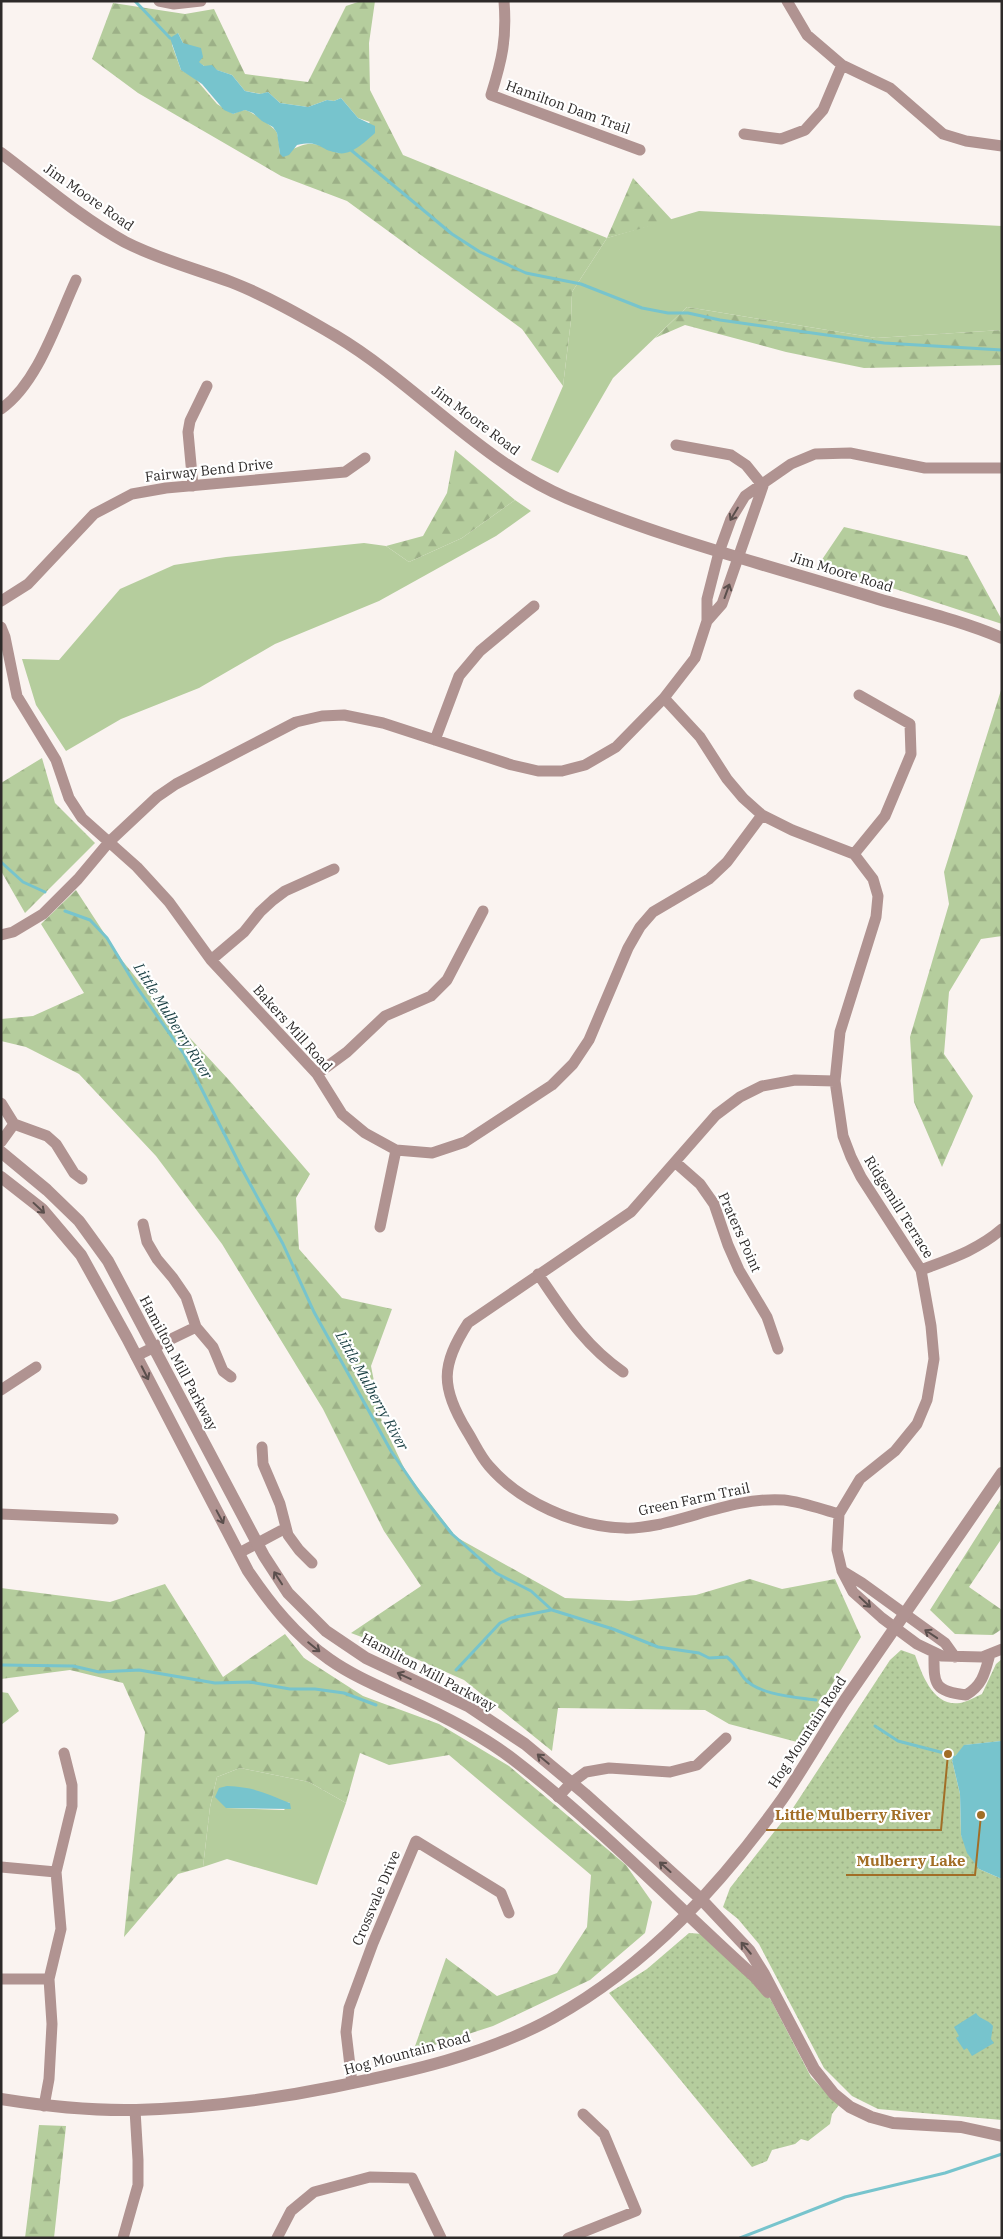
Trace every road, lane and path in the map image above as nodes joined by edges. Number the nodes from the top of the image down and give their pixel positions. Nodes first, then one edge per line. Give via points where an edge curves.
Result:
1 (159, 1) edge
2 (201, 1) edge
3 (504, 1) edge
4 (787, 1) edge
5 (842, 65) junction
6 (744, 134) dead end
7 (1002, 146) edge
8 (640, 150) dead end
9 (1, 153) edge
10 (76, 280) dead end
11 (207, 386) dead end
12 (1, 409) edge
13 (676, 444) dead end
14 (365, 458) dead end
15 (1002, 468) edge
16 (193, 486) junction
17 (763, 486) junction
18 (719, 552) junction
19 (739, 557) junction
20 (1, 601) edge
21 (534, 606) dead end
22 (707, 620) junction
23 (1, 627) edge
24 (1002, 638) edge
25 (859, 694) dead end
26 (664, 698) junction
27 (435, 740) junction
28 (762, 815) junction
29 (109, 842) junction
30 (854, 854) junction
31 (334, 869) dead end
32 (483, 911) dead end
33 (1, 935) edge
34 (211, 960) junction
35 (317, 1074) junction
36 (835, 1081) junction
37 (1, 1103) edge
38 (14, 1124) junction
39 (1, 1142) edge
40 (396, 1150) junction
41 (1, 1152) edge
42 (675, 1162) junction
43 (1, 1177) edge
44 (82, 1179) dead end
45 (143, 1224) dead end
46 (380, 1227) dead end
47 (1002, 1229) edge
48 (921, 1270) junction
49 (538, 1274) junction
50 (196, 1327) junction
51 (153, 1346) junction
52 (778, 1349) dead end
53 (136, 1356) junction
54 (36, 1367) dead end
55 (623, 1372) dead end
56 (231, 1377) dead end
57 (1, 1390) edge
58 (262, 1447) dead end
59 (1002, 1473) edge
60 (1, 1514) edge
61 (839, 1514) junction
62 (113, 1520) dead end
63 (286, 1528) junction
64 (257, 1544) junction
65 (239, 1554) junction
66 (312, 1563) dead end
67 (842, 1571) junction
68 (905, 1614) junction
69 (895, 1629) junction
70 (1002, 1649) edge
71 (934, 1654) junction
72 (990, 1654) junction
73 (955, 1656) junction
74 (726, 1738) dead end
75 (64, 1754) dead end
76 (572, 1783) junction
77 (558, 1797) junction
78 (1, 1866) edge
79 (56, 1872) junction
80 (701, 1900) junction
81 (509, 1913) dead end
82 (687, 1915) junction
83 (1, 1979) edge
84 (49, 1979) junction
85 (779, 2006) junction
86 (352, 2083) junction
87 (1, 2099) edge
88 (44, 2106) junction
89 (135, 2110) junction
90 (583, 2114) dead end
91 (1002, 2136) edge
92 (123, 2238) edge
93 (277, 2238) edge
94 (441, 2238) edge
95 (568, 2238) edge

1 - 2 street via 174,4
3 - 8 street, Hamilton Dam Trail via 506,30 502,62 491,95
4 - 5 street via 807,35
5 - 6 street via 823,110 805,130 781,139
5 - 7 street via 890,88 943,134 966,142
9 - 18 street, Jim Moore Road via 126,242 290,309 338,337 400,379 493,455 564,497
10 - 12 street via 32,378 12,402
11 - 16 street via 188,432
13 - 17 street via 731,455 746,465
14 - 16 street, Fairway Bend Drive via 345,472
15 - 17 street via 925,468 850,453 815,454 791,464
16 - 20 street, Fairway Bend Drive via 132,494 110,504 94,514 28,584
17 -> 18 street via 746,496 731,518
17 - 19 street
18 - 19 street, Jim Moore Road
18 - 22 street via 707,599
22 -> 19 street via 722,604
19 - 24 street, Jim Moore Road via 954,620
21 - 27 street via 480,651 459,676
22 - 26 street via 695,658
23 - 29 street, Bakers Mill Road via 6,637 17,696 56,760 69,798 82,818
25 - 30 street via 910,724 911,754 885,816
26 - 27 street via 616,747 585,765 562,771 538,771 512,765
26 - 28 street via 700,737 727,779
27 - 29 street via 383,723 344,715 296,722 157,796
28 - 30 street
28 - 40 street, Bakers Mill Road via 727,862 709,879 653,912 640,927 589,1040 573,1064 552,1085 466,1142 432,1153
29 - 33 street via 78,880 43,914 13,932
29 - 34 street, Bakers Mill Road via 169,902
30 - 36 street, Ridgemill Terrace via 873,878 878,896 876,917 840,1032
31 - 34 street via 273,900 244,932
32 - 35 street via 447,980 431,996 384,1016 347,1052
34 - 35 street, Bakers Mill Road
35 - 40 street, Bakers Mill Road via 342,1114 365,1133
36 - 42 street via 795,1080 762,1086 740,1097 716,1115
36 - 48 street, Ridgemill Terrace via 844,1136 851,1157
37 - 38 street
38 - 39 street
38 - 44 street via 47,1136 56,1144 74,1174
40 - 46 street
41 - 51 street, Hamilton Mill Parkway via 79,1221 108,1261
42 - 49 street via 631,1212
42 - 52 street, Praters Point via 700,1184 714,1204 735,1262 766,1317
43 -> 53 street, Hamilton Mill Parkway via 42,1209 80,1255
45 - 50 street via 147,1242 157,1259 186,1297
47 - 48 street via 968,1252
48 - 61 street, Ridgemill Terrace via 934,1359 927,1400 917,1424 895,1451 860,1480
49 - 55 street via 577,1332 604,1359
49 - 61 street, Green Farm Trail via 468,1323 453,1346 447,1366 446,1380 458,1417 489,1466 513,1489 544,1507 585,1522 624,1528 660,1524 750,1501 784,1500
50 - 51 street
50 - 56 street via 213,1348 222,1371
51 - 53 street
51 - 64 street, Hamilton Mill Parkway
53 -> 65 street, Hamilton Mill Parkway
54 - 57 street
58 - 63 street via 263,1464
59 - 68 street, Hog Mountain Road
60 - 62 street
61 - 67 street, Ridgemill Terrace via 837,1550
63 - 64 street
63 - 66 street via 298,1550
64 - 65 street
76 -> 64 street, Hamilton Mill Parkway via 526,1744 468,1706 366,1658 326,1631 288,1594
65 -> 77 street, Hamilton Mill Parkway via 272,1607 330,1660 364,1680 458,1724 514,1759
67 - 68 street
67 -> 69 street, Ridgemill Terrace via 854,1592
68 - 69 street, Hog Mountain Road
73 -> 68 street via 945,1643
69 - 71 street, Ridgemill Terrace
69 - 80 street, Hog Mountain Road via 826,1728 785,1795
70 - 72 street
71 - 72 street via 937,1684 946,1691 966,1696 977,1689
71 - 73 street
72 - 73 street via 982,1657
74 - 76 street via 688,1767 670,1772 609,1768 586,1772
75 - 79 street via 72,1785 72,1806
76 - 77 street
80 -> 76 street, Hamilton Mill Parkway
77 - 82 street, Hamilton Mill Parkway
78 - 79 street
79 - 84 street via 61,1929
80 - 82 street, Hog Mountain Road
85 -> 80 street, Hamilton Mill Parkway via 749,1950
81 - 86 street, Crossvale Drive via 501,1894 416,1841 349,2008 346,2032
82 - 85 street, Hamilton Mill Parkway via 755,1977
82 - 86 street, Hog Mountain Road via 632,1965 553,2017 508,2039 439,2063
83 - 84 street
84 - 88 street via 52,2024
85 - 91 street, Hamilton Mill Parkway via 823,2082 850,2107 893,2123 961,2127
86 - 89 street, Hog Mountain Road via 296,2094
87 - 88 street, Hog Mountain Road
88 - 89 street, Hog Mountain Road
89 - 92 street via 138,2185
90 - 95 street via 604,2134 636,2211
93 - 94 street via 291,2210 314,2192 370,2178 412,2178

